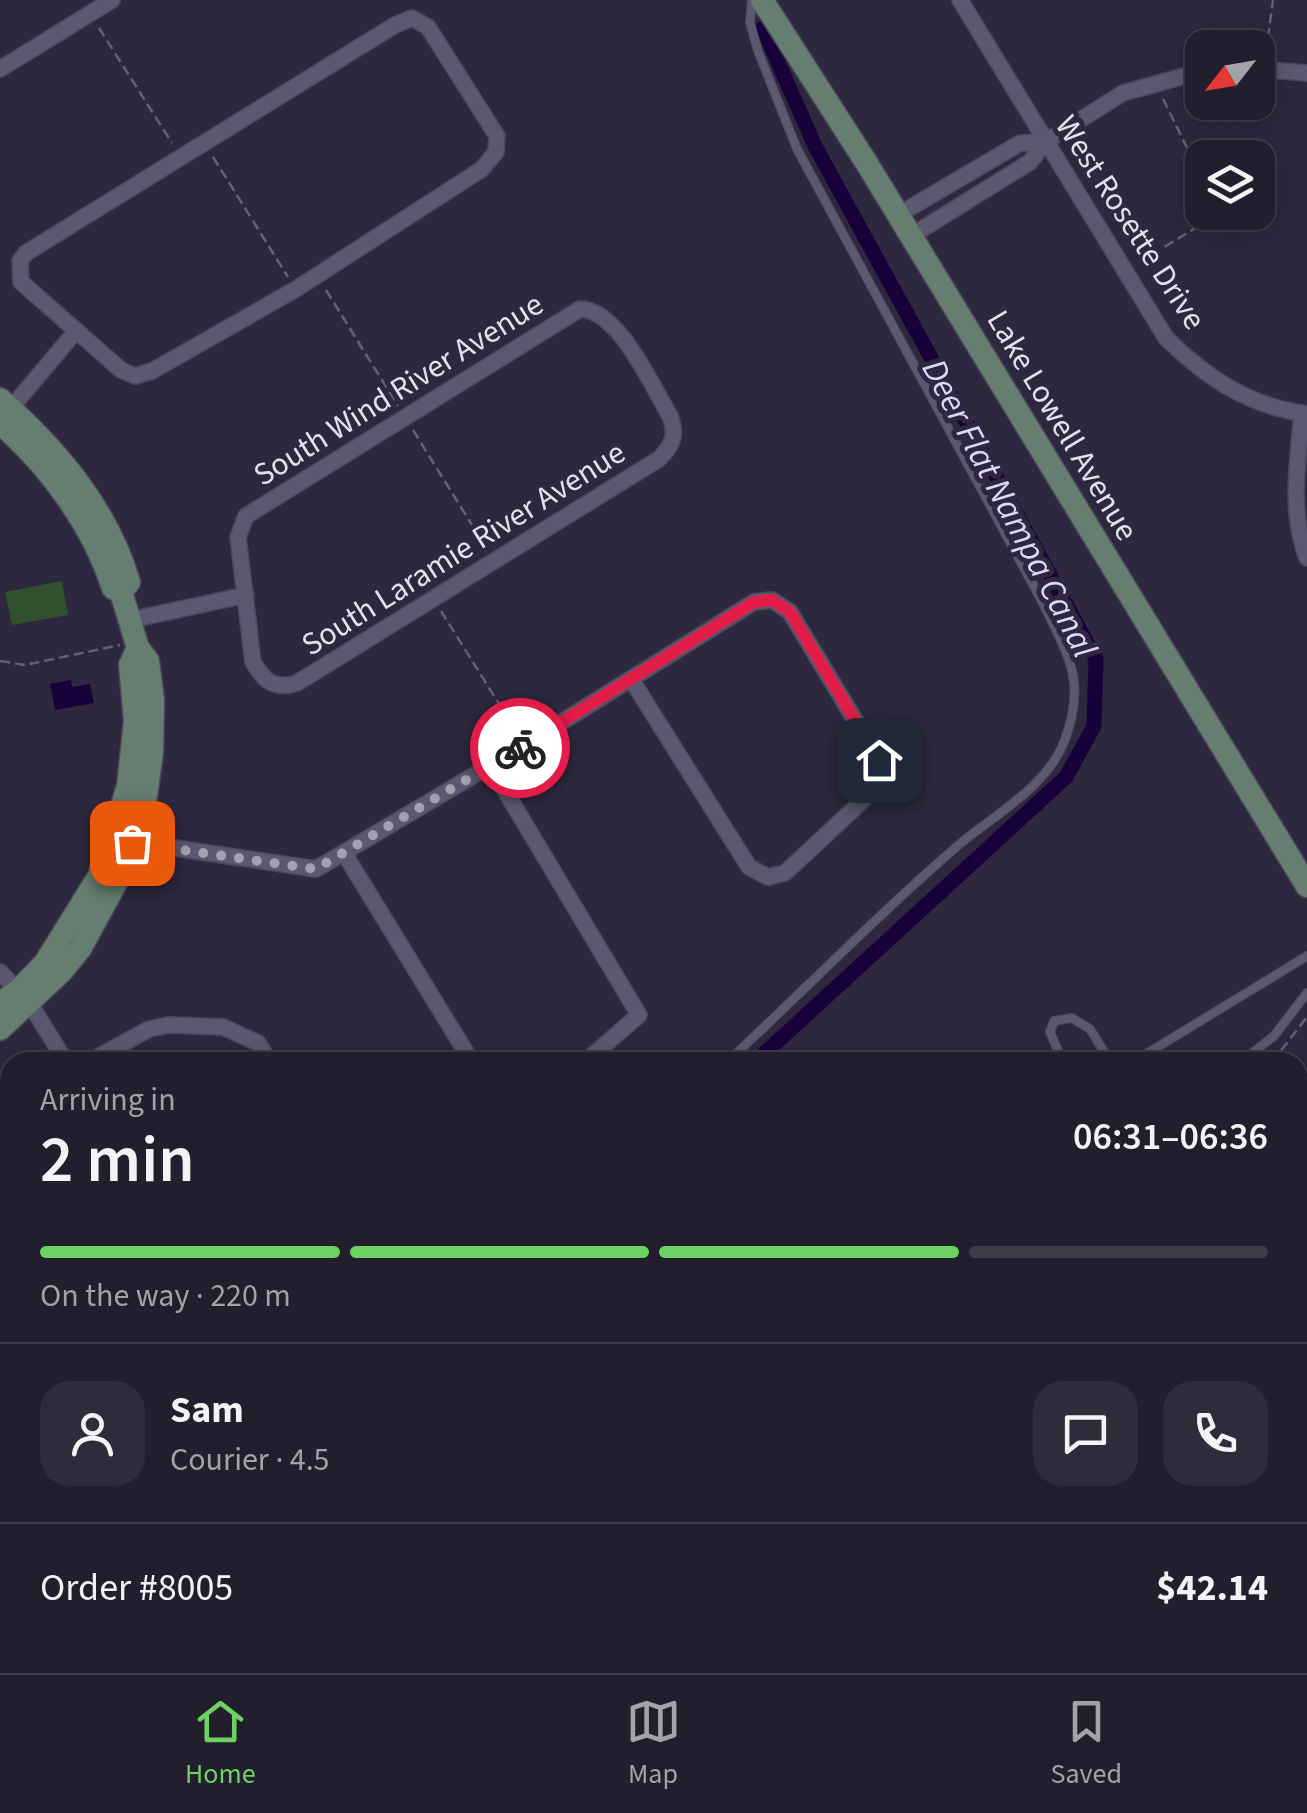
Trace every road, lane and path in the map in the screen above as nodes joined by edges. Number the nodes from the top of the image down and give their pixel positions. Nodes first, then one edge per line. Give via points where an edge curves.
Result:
1 (112, 0) edge
2 (752, 0) edge
3 (762, 0) edge
4 (960, 0) edge
5 (1272, 0) edge
6 (90, 14) junction
7 (1267, 30) edge
8 (0, 69) edge
9 (1275, 70) edge
10 (1307, 73) edge
11 (1185, 75) edge
12 (1156, 81) junction
13 (1045, 142) junction
14 (204, 143) junction
15 (1185, 145) edge
16 (182, 157) junction
17 (898, 214) junction
18 (1193, 230) edge
19 (910, 236) junction
20 (1125, 271) junction
21 (296, 289) junction
22 (76, 332) junction
23 (3, 413) edge
24 (1305, 414) edge
25 (674, 439) joint
26 (1307, 558) edge
27 (246, 595) junction
28 (434, 598) junction
29 (134, 637) junction
30 (0, 662) edge
31 (631, 679) junction
32 (525, 745) junction
33 (491, 767) junction
34 (122, 840) junction
35 (344, 852) junction
36 (1307, 886) edge
37 (1307, 956) edge
38 (0, 972) edge
39 (1307, 993) edge
40 (16, 999) edge
41 (1307, 1017) edge
42 (0, 1029) edge
43 (58, 1052) edge
44 (107, 1052) edge
45 (264, 1052) edge
46 (466, 1052) edge
47 (596, 1052) edge
48 (738, 1052) edge
49 (1059, 1052) edge
50 (1104, 1052) edge
51 (1149, 1052) edge
52 (1253, 1052) edge
53 (1280, 1052) edge

1 - 6 street
2 - 48 lane via 750,23 796,149 1044,605 1074,668 1074,709 1048,768
3 - 17 street, Lake Lowell Avenue
4 - 13 street, West Rosette Drive
5 - 7 path
6 - 8 street
6 - 16 path
9 - 10 street
11 - 12 street
12 - 13 street via 1123,93
12 - 15 path
13 - 17 street via 1020,143
13 - 19 street via 1030,162
13 - 20 street, West Rosette Drive
14 - 16 street
14 - 21 path
14 - 21 street via 395,25 412,18 428,27 496,136 496,152 482,169
16 - 22 street via 26,253 18,272 28,290
17 - 19 street, Lake Lowell Avenue
18 - 20 path
19 - 36 street, Lake Lowell Avenue
20 - 24 street, West Rosette Drive via 1166,338 1199,370 1259,403
21 - 22 street via 135,376
22 - 23 street
23 - 29 street via 77,513 113,588 121,592
24 - 26 street via 1295,489
25 - 27 street, South Wind River Avenue via 670,416 614,325 592,309 568,314 246,516 238,537
25 - 28 street, South Laramie River Avenue via 659,460
27 - 28 street, South Laramie River Avenue via 253,662 272,685 284,686
27 - 29 street
28 - 32 path
29 - 30 path via 25,665
29 - 34 street via 148,661 152,752 146,796
31 - 31 street via 749,867 768,877 786,873 876,788 882,774 790,612 772,600 754,602
31 - 32 street
32 - 33 street
33 - 35 street
33 - 47 street via 638,1015
34 - 35 street via 316,869
34 - 40 street via 107,903 80,949
35 - 46 street
37 - 51 lane
38 - 40 street
39 - 52 lane
40 - 42 street
40 - 43 street
41 - 53 path
44 - 45 street via 149,1028 169,1025 223,1027
49 - 50 lane via 1050,1032 1054,1021 1072,1018 1090,1029

